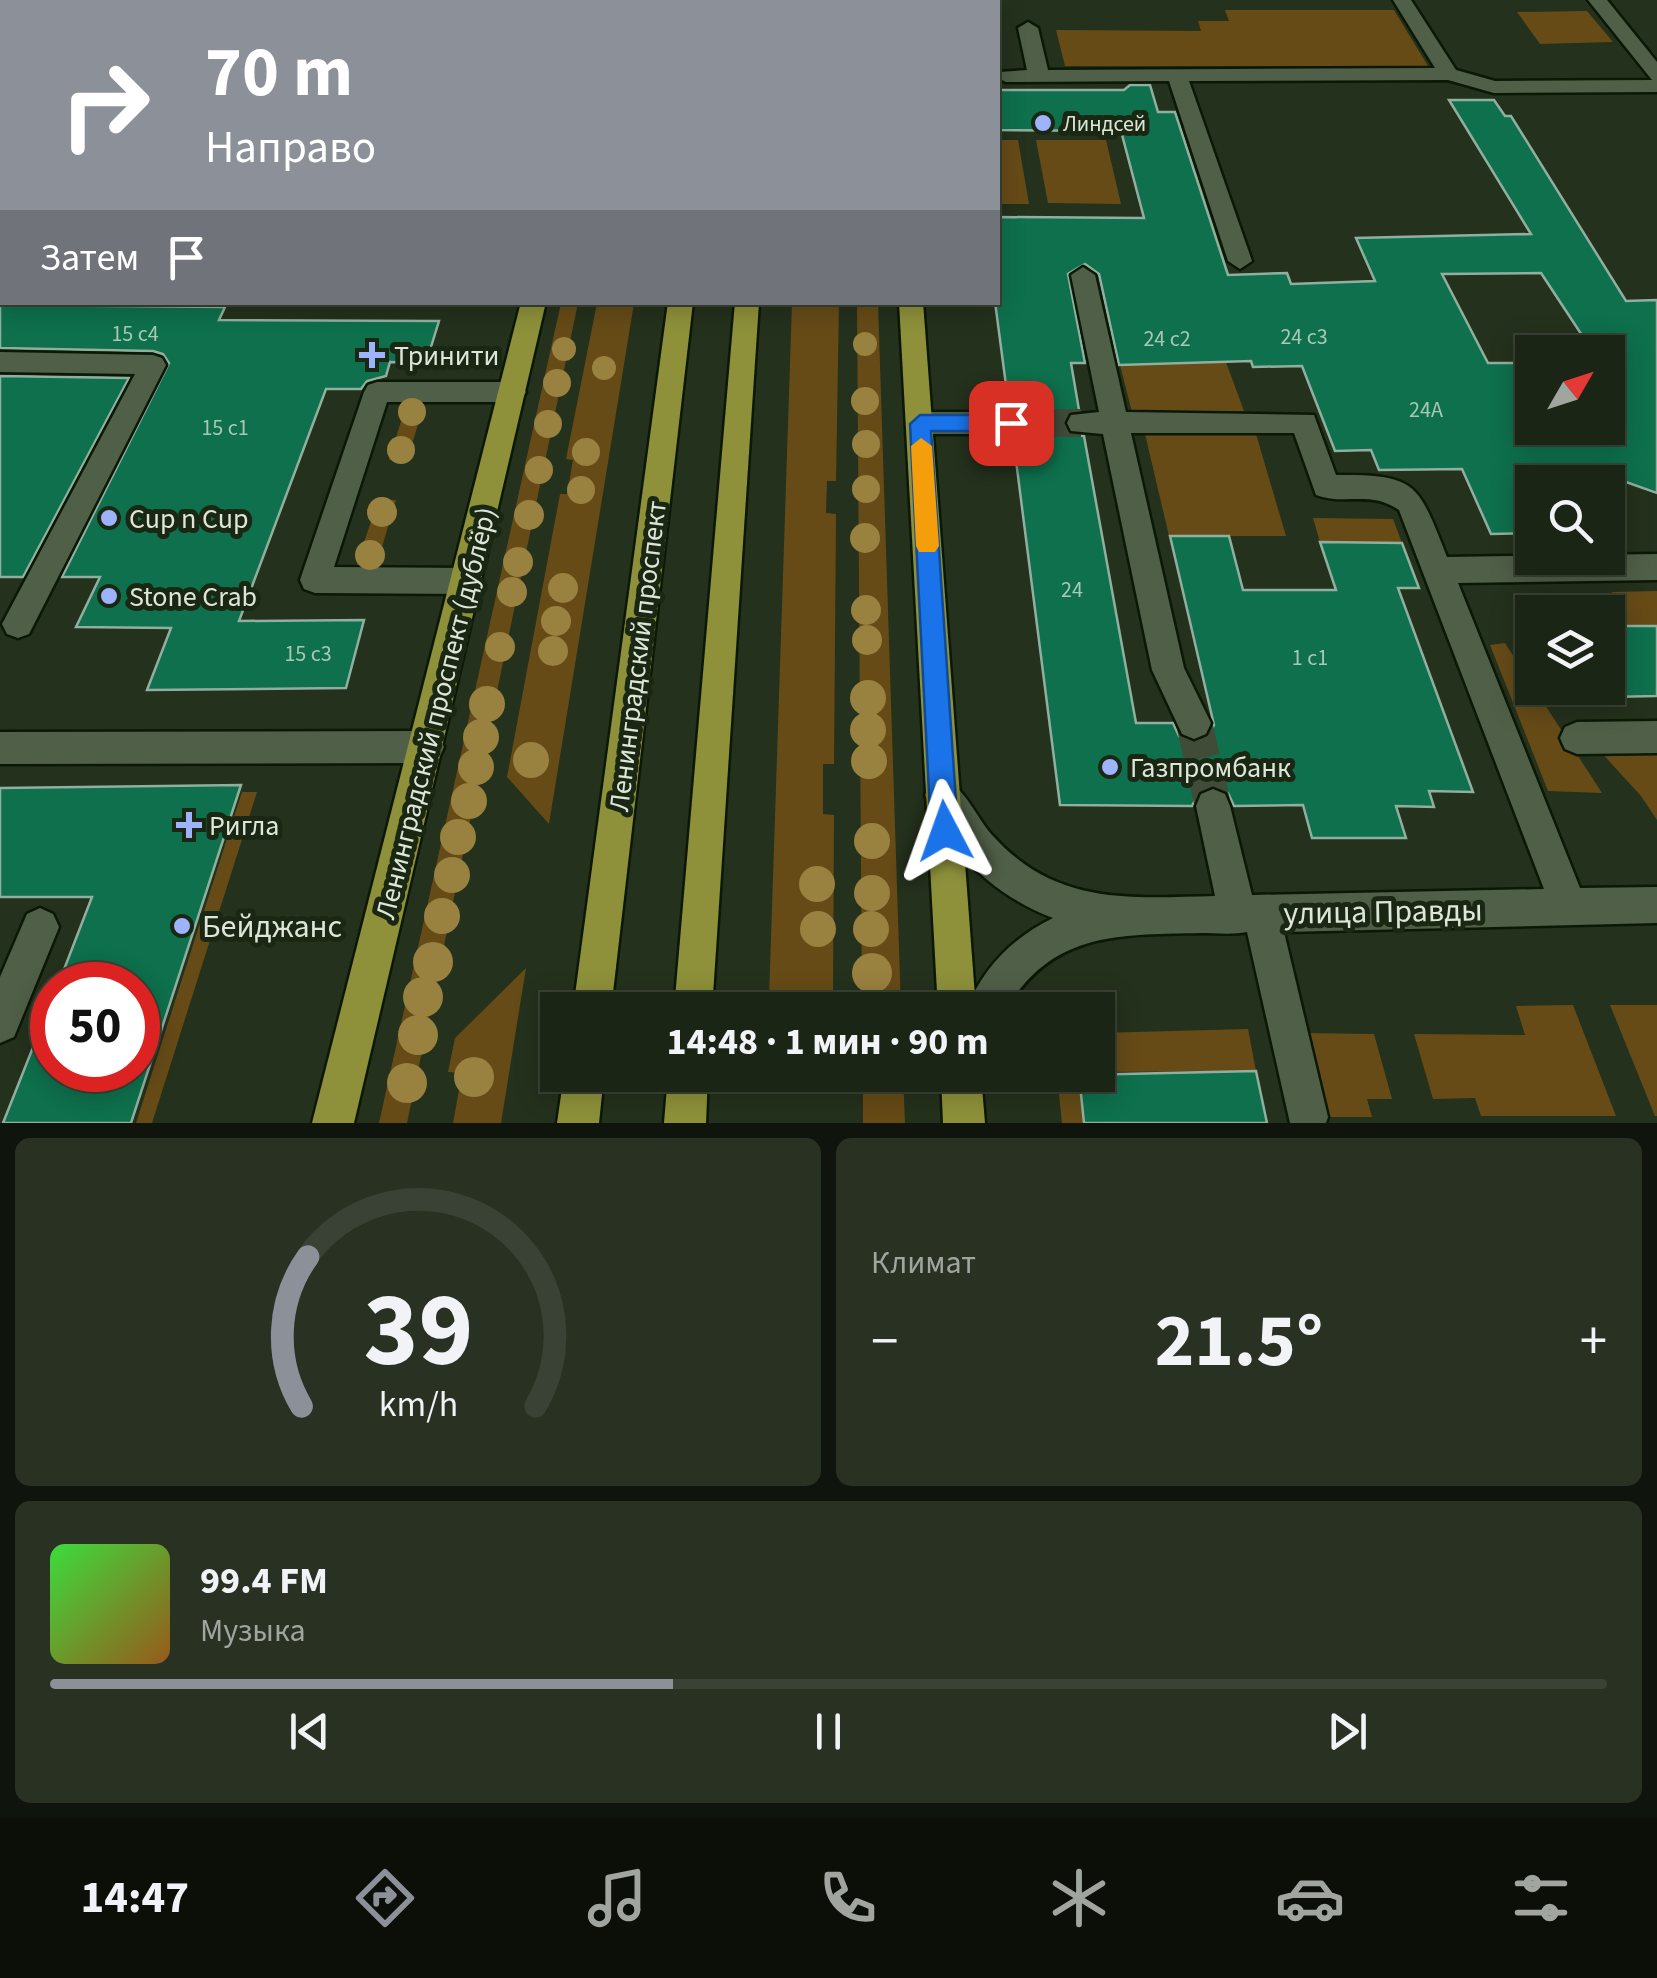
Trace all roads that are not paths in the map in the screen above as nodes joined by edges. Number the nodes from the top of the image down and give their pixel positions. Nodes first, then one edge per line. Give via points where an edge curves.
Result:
1 (1402, 0) edge
2 (1598, 0) edge
3 (1028, 28) dead end
4 (1450, 74) junction
5 (1657, 75) edge
6 (1006, 76) dead end
7 (1039, 76) junction
8 (1176, 76) junction
9 (1657, 86) edge
10 (1240, 261) dead end
11 (1083, 276) dead end
12 (533, 305) edge
13 (681, 305) edge
14 (748, 305) edge
15 (912, 305) edge
16 (0, 362) edge
17 (513, 392) junction
18 (1011, 423) tunnel mouth
19 (1082, 423) tunnel mouth
20 (1115, 423) junction
21 (920, 424) junction
22 (1657, 567) edge
23 (1438, 570) junction
24 (467, 581) junction
25 (18, 624) dead end
26 (1194, 723) tunnel mouth
27 (1657, 737) edge
28 (1578, 738) dead end
29 (427, 747) junction
30 (0, 748) edge
31 (942, 795) junction
32 (1213, 806) tunnel mouth
33 (1657, 905) edge
34 (1569, 907) junction
35 (1250, 914) junction
36 (1109, 916) junction
37 (40, 927) dead end
38 (594, 992) edge
39 (694, 992) edge
40 (956, 992) edge
41 (997, 992) edge
42 (0, 1023) edge
43 (582, 1092) edge
44 (687, 1092) edge
45 (962, 1092) edge
46 (1308, 1117) dead end
47 (334, 1123) edge
48 (578, 1123) edge
49 (685, 1123) edge
50 (964, 1123) edge

1 - 4 street
2 - 5 street
3 - 7 street
4 - 8 street
4 - 9 street via 1494,87
6 - 7 street
7 - 8 street
8 - 10 street
11 - 20 street
12 - 17 main road, Ленинградский проспект (дублёр)
13 - 38 main road, Ленинградский проспект
14 - 39 main road
15 - 21 main road
16 - 25 street via 153,365
17 - 24 main road, Ленинградский проспект (дублёр)
17 - 24 street via 378,392 315,580
18 - 21 street
19 - 20 street
20 - 23 street via 1304,422 1326,487 1385,486 1412,502
20 - 26 street via 1168,670
21 - 31 main road
22 - 23 street
23 - 34 street
24 - 29 main road, Ленинградский проспект (дублёр)
27 - 28 street
29 - 30 street
29 - 47 main road, Ленинградский проспект (дублёр)
31 - 36 street, улица Правды via 1004,875 1032,892
31 - 40 main road
32 - 35 street
33 - 34 street, улица Правды
34 - 35 street, улица Правды
35 - 36 street, улица Правды
35 - 46 street
36 - 41 street, улица Правды via 1068,927 1040,944 1015,964
37 - 42 street
43 - 48 main road
44 - 49 main road
45 - 50 main road

